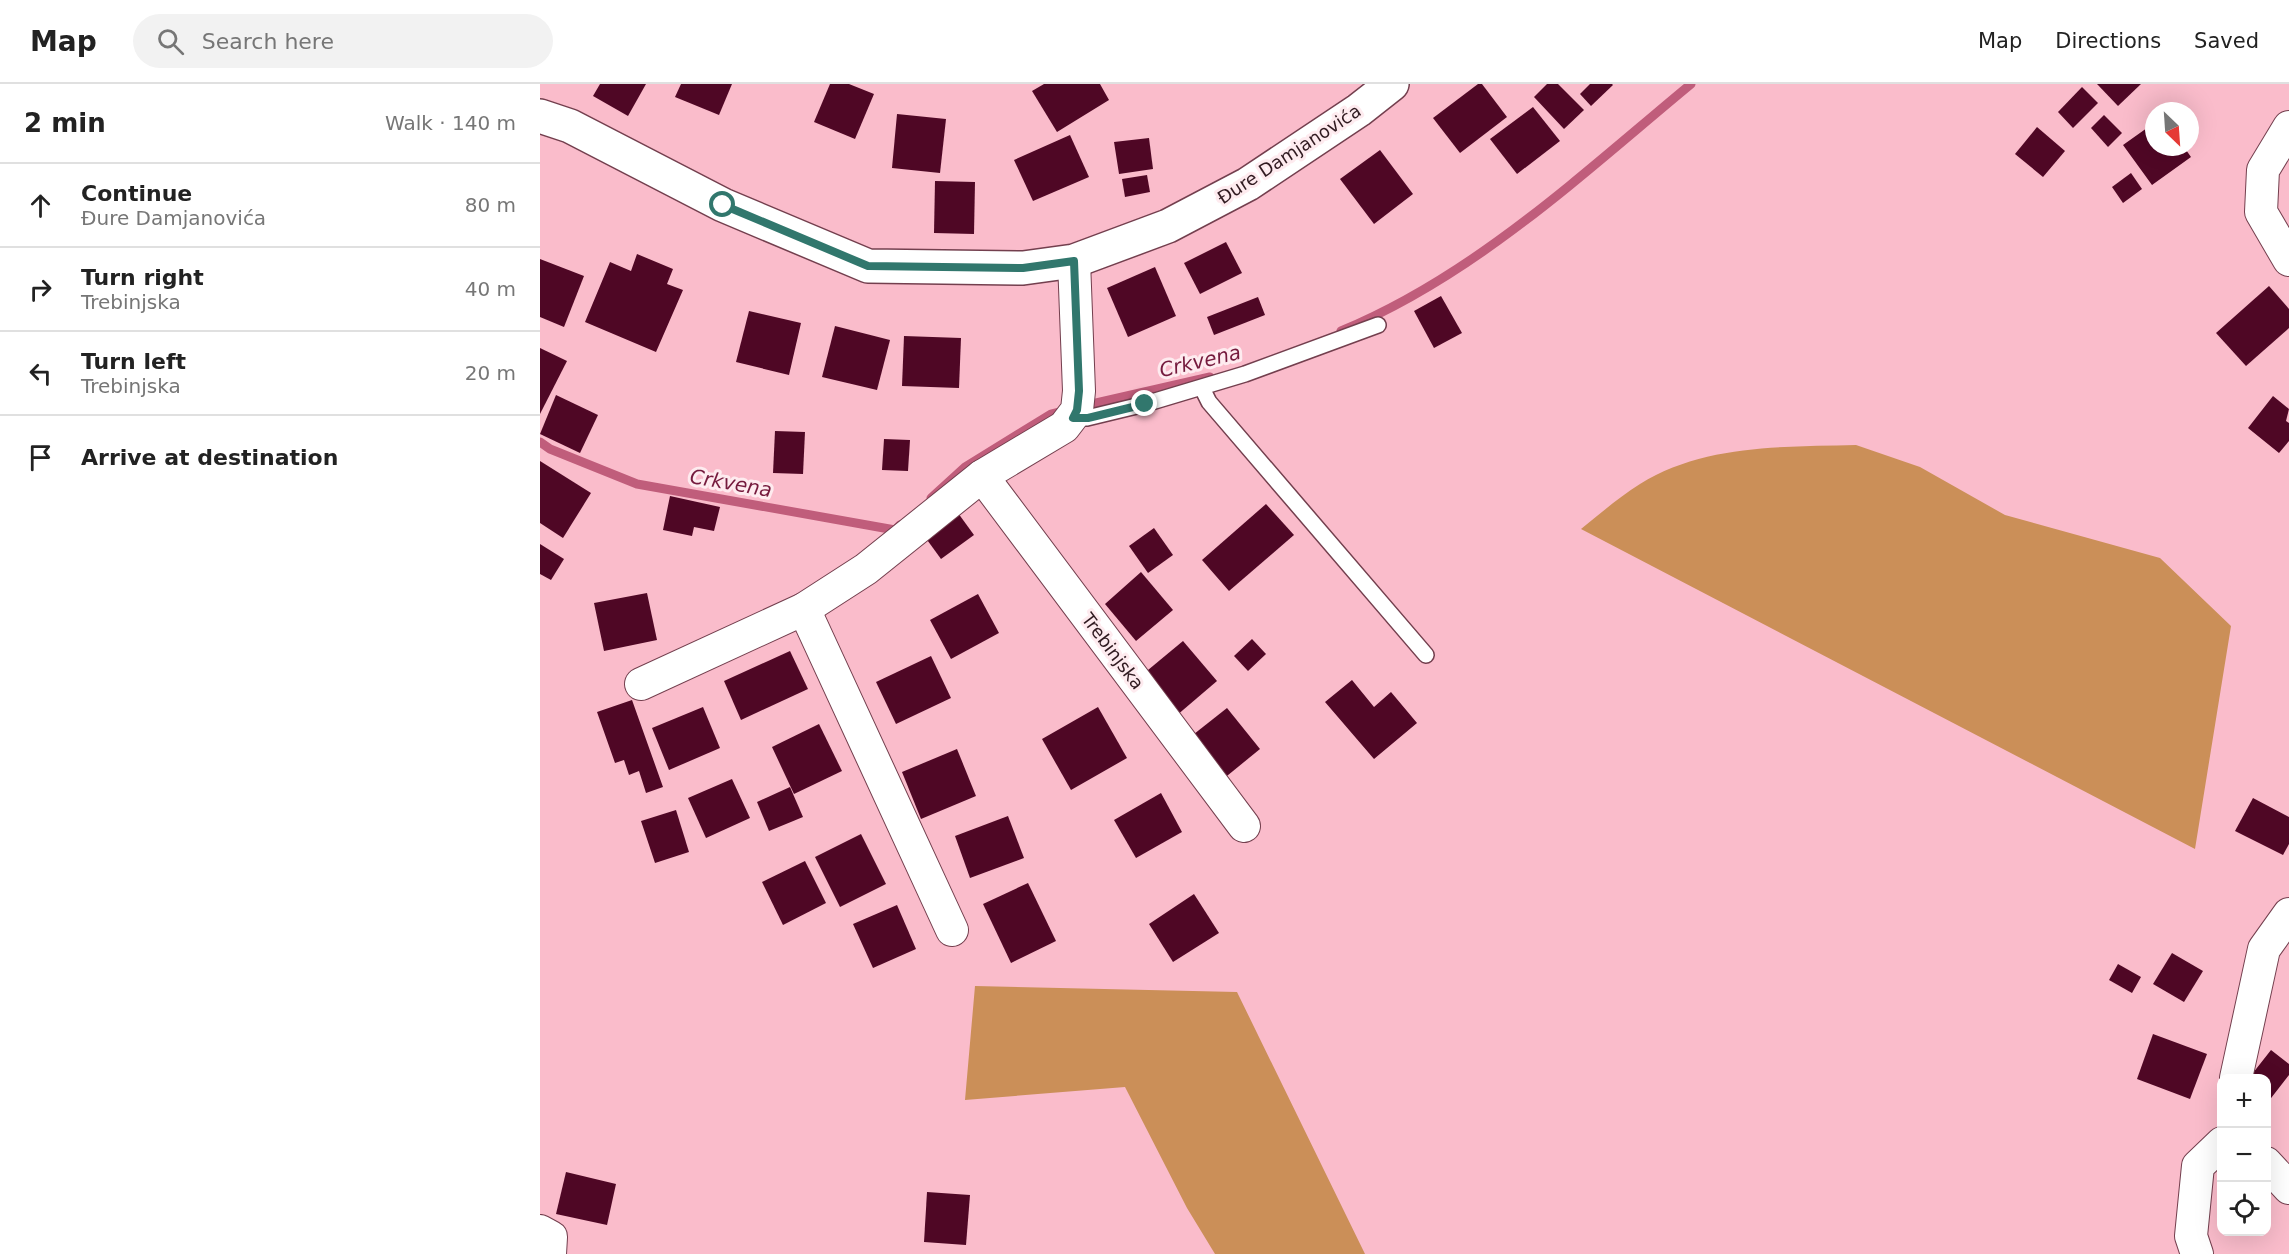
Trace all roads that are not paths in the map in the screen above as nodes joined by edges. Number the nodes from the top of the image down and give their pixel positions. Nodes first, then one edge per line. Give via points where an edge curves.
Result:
1 (1392, 84) edge
2 (540, 116) edge
3 (2289, 127) edge
4 (2289, 260) edge
5 (1074, 261) junction
6 (1378, 325) dead end
7 (1202, 388) junction
8 (1076, 406) junction
9 (982, 476) junction
10 (804, 609) junction
11 (1426, 655) dead end
12 (641, 684) dead end
13 (1244, 826) dead end
14 (2289, 914) edge
15 (952, 930) dead end
16 (2237, 1074) edge
17 (2217, 1148) edge
18 (2271, 1168) edge
19 (2289, 1188) edge
20 (540, 1230) edge
21 (550, 1254) edge
22 (2197, 1254) edge

1 - 5 main road, Đure Damjanovića via 1248,184 1168,226
2 - 5 main road, Đure Damjanovića via 570,126 723,205 868,266 1023,268
3 - 4 street via 2263,170 2261,212
5 - 8 street
6 - 7 lane
7 - 8 lane via 1088,418
7 - 11 lane via 1209,402
8 - 9 street via 1064,427
9 - 10 street via 866,569
9 - 13 street, Trebinjska
10 - 12 street
10 - 15 street
14 - 16 street via 2264,949
17 - 22 street via 2198,1166 2191,1236
18 - 19 street
20 - 21 street via 551,1237

